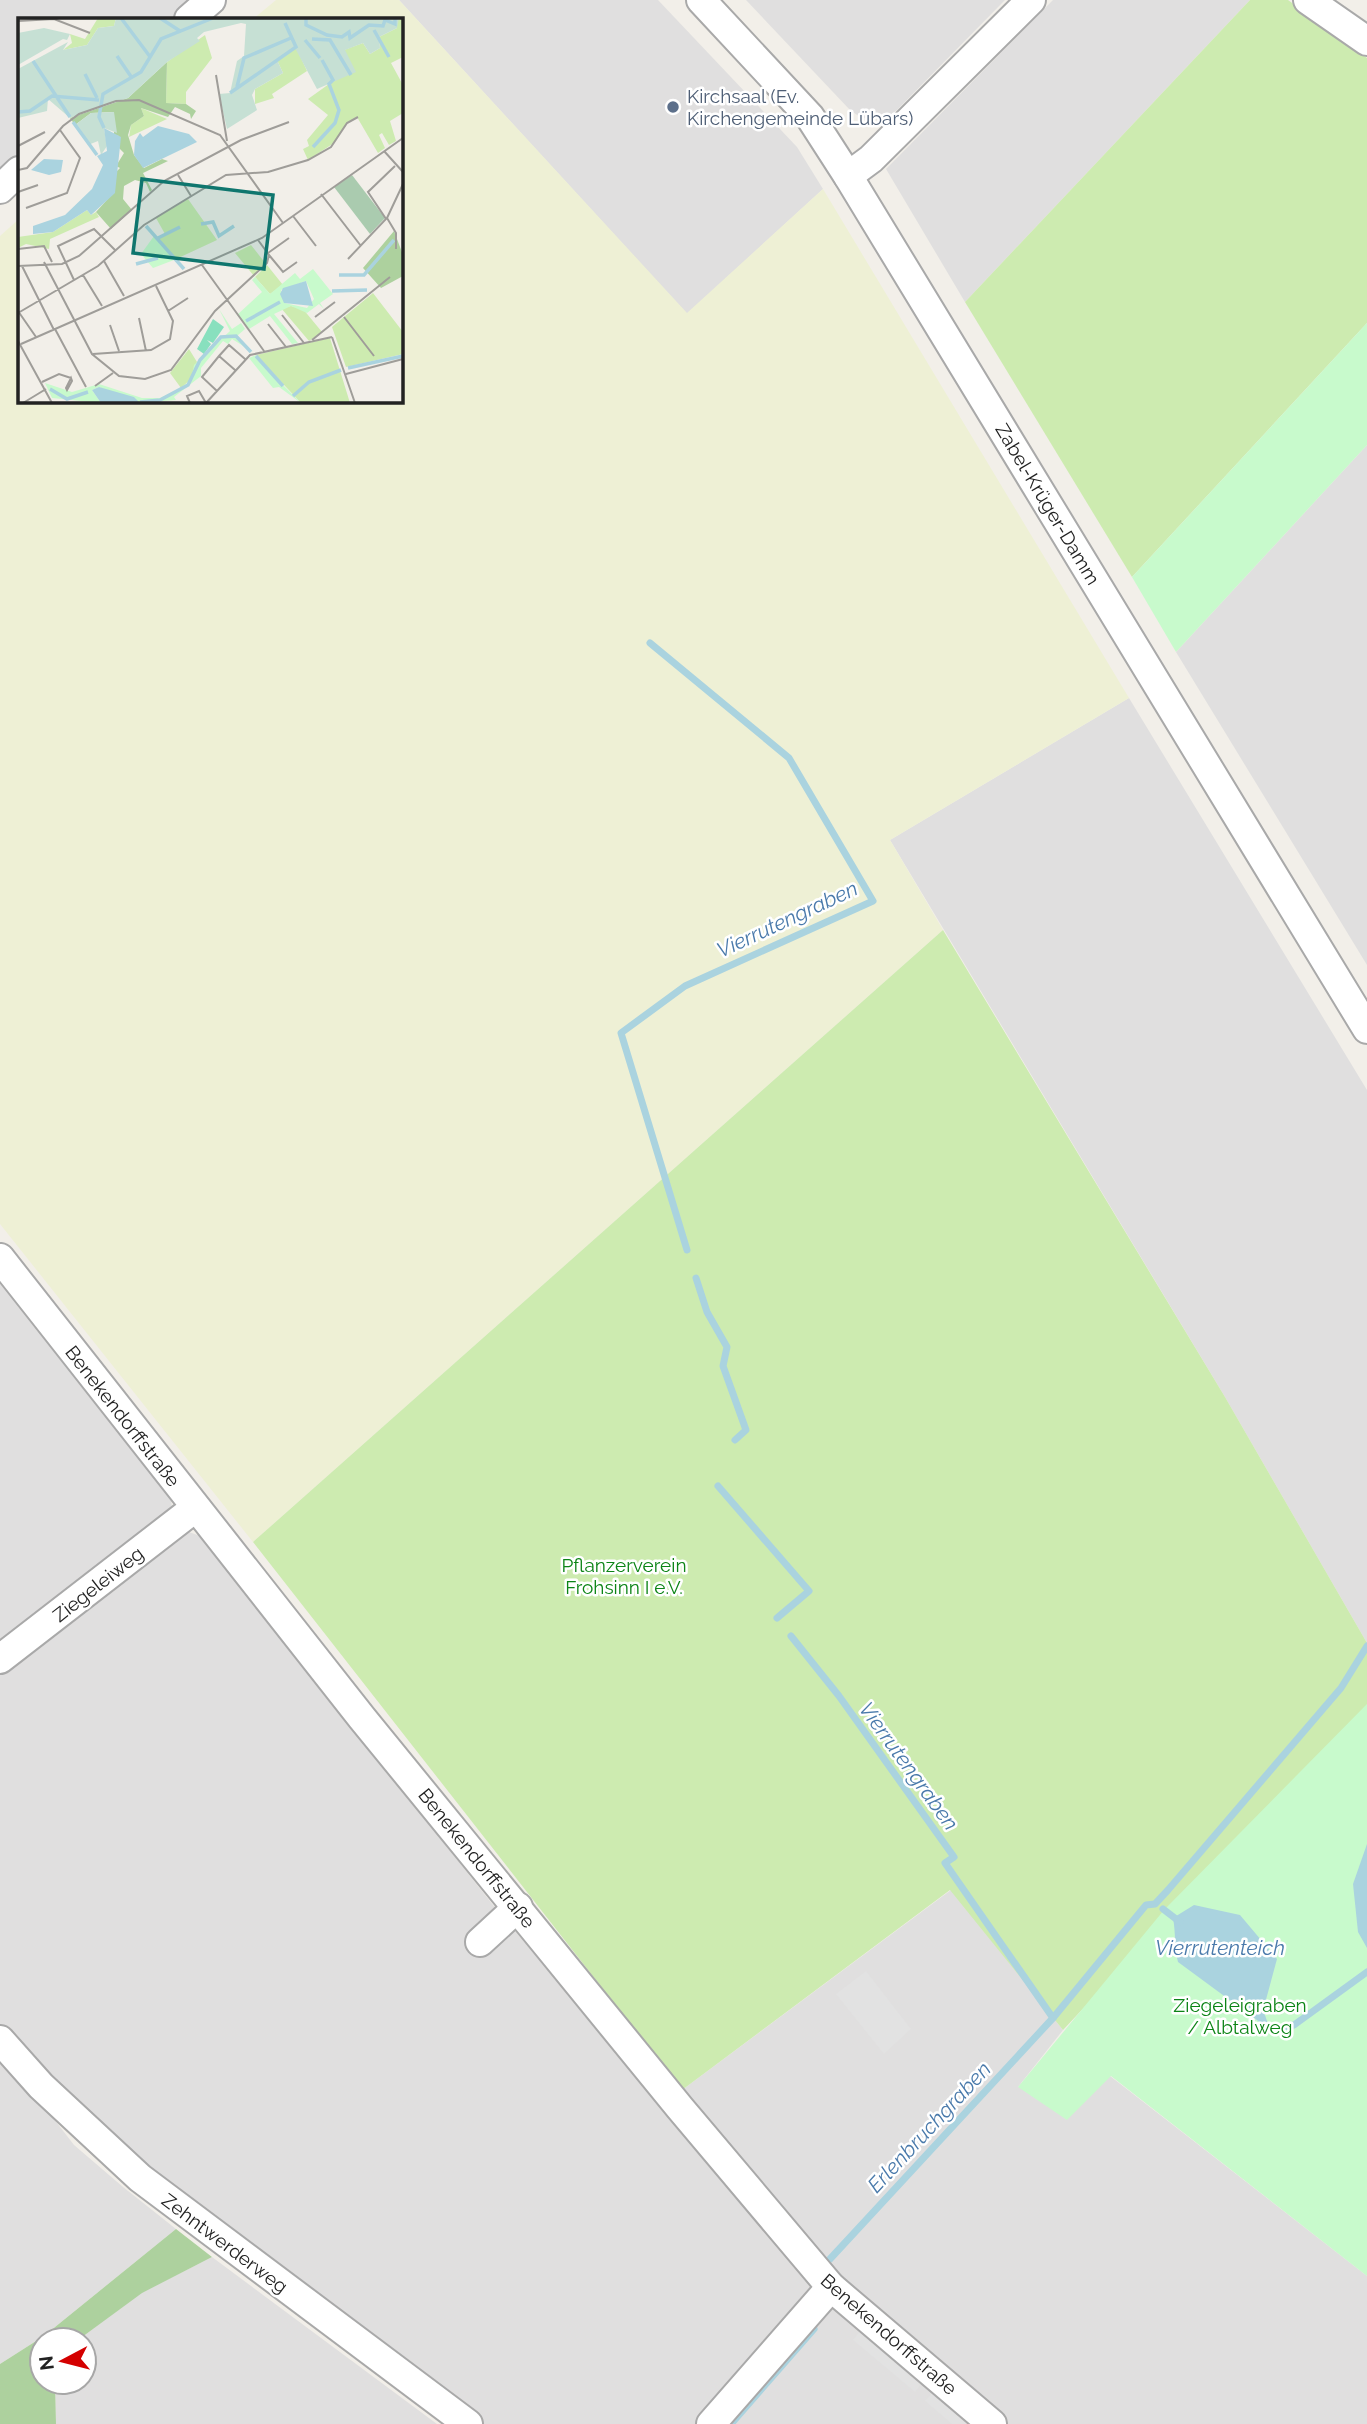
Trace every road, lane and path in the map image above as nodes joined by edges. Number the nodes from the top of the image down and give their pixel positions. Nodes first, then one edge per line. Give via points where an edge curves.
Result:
1 (211, 0) edge
2 (701, 0) edge
3 (1031, 0) edge
4 (1308, 0) edge
5 (191, 18) edge
6 (1367, 41) edge
7 (18, 172) edge
8 (848, 176) junction
9 (0, 188) edge
10 (1367, 1028) edge
11 (0, 1258) edge
12 (195, 1508) junction
13 (0, 1659) edge
14 (518, 1907) junction
15 (481, 1942) dead end
16 (0, 2040) edge
17 (831, 2287) junction
18 (468, 2424) edge
19 (711, 2424) edge
20 (992, 2424) edge

1 - 5 street
2 - 8 street, Zabel-Krüger-Damm via 810,117
3 - 8 street via 871,159
4 - 6 street
7 - 9 street
8 - 10 street, Zabel-Krüger-Damm
11 - 12 street, Benekendorffstraße
12 - 13 street, Ziegeleiweg
12 - 14 street, Benekendorffstraße
14 - 15 street
14 - 17 street, Benekendorffstraße
16 - 18 street, Zehntwerderweg via 41,2086 140,2178
17 - 19 street
17 - 20 street, Benekendorffstraße

